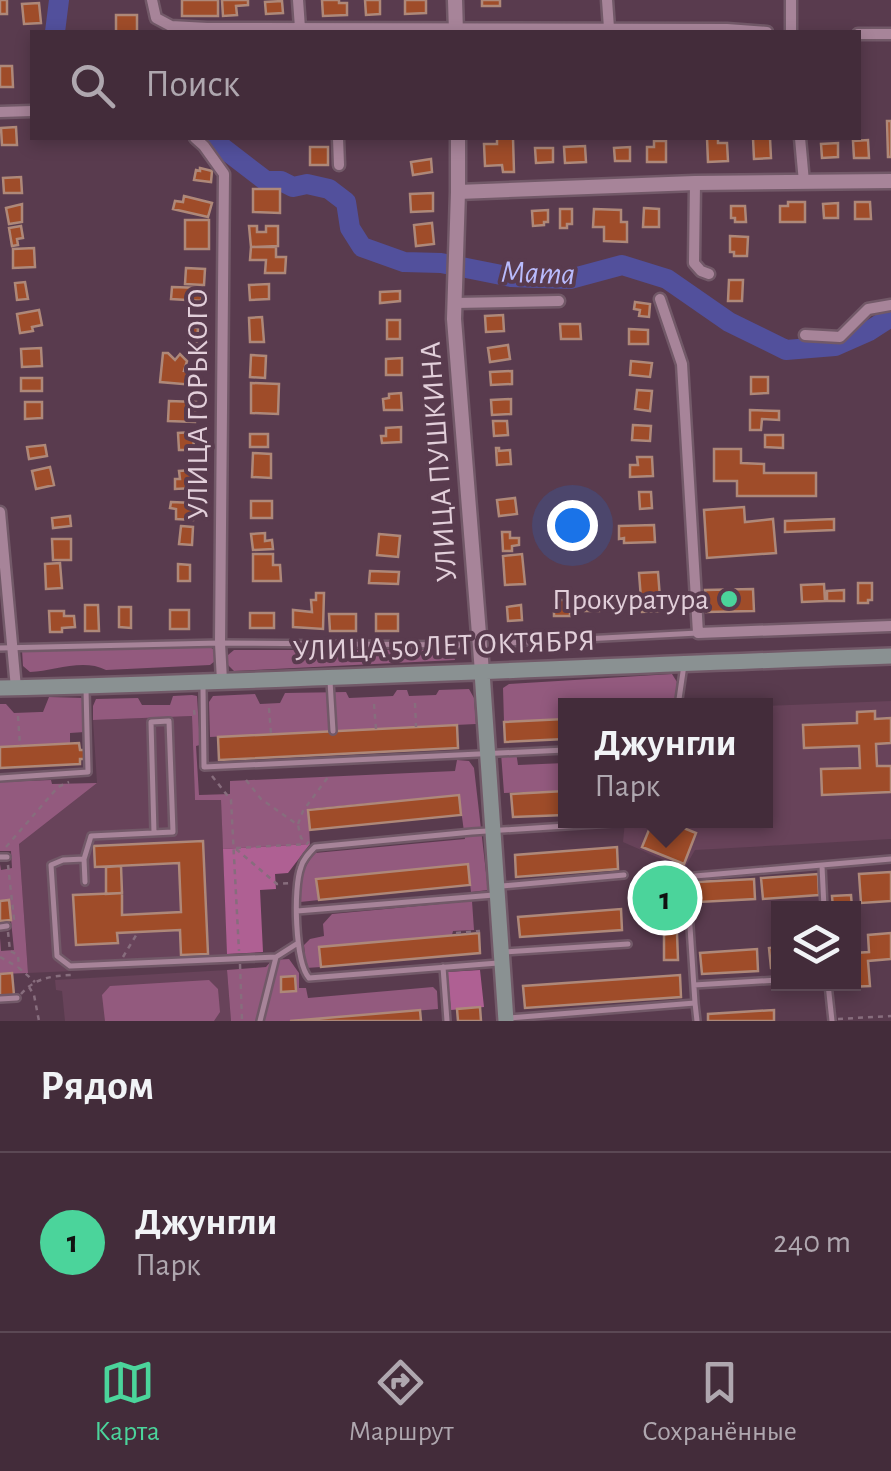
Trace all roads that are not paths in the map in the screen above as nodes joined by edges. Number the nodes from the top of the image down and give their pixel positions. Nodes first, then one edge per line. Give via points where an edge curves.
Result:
1 (152, 0) edge
2 (298, 0) edge
3 (455, 0) edge
4 (607, 0) edge
5 (792, 0) edge
6 (156, 18) junction
7 (300, 28) junction
8 (609, 28) junction
9 (154, 30) edge
10 (339, 30) edge
11 (456, 30) edge
12 (741, 30) edge
13 (791, 30) edge
14 (861, 34) edge
15 (891, 34) edge
16 (30, 111) edge
17 (0, 112) edge
18 (197, 140) edge
19 (338, 140) edge
20 (458, 140) edge
21 (800, 140) edge
22 (339, 166) dead end
23 (804, 182) junction
24 (891, 182) edge
25 (695, 183) junction
26 (458, 192) junction
27 (709, 274) dead end
28 (660, 299) dead end
29 (559, 301) dead end
30 (455, 304) junction
31 (891, 305) edge
32 (805, 334) dead end
33 (0, 512) edge
34 (891, 626) edge
35 (698, 634) junction
36 (220, 643) junction
37 (508, 643) dead end
38 (460, 646) dead end
39 (14, 647) junction
40 (0, 648) edge
41 (891, 656) edge
42 (684, 662) junction
43 (482, 672) junction
44 (330, 678) junction
45 (222, 681) junction
46 (203, 682) junction
47 (85, 686) junction
48 (8, 688) edge
49 (679, 698) edge
50 (333, 731) dead end
51 (558, 750) edge
52 (488, 753) junction
53 (0, 778) edge
54 (558, 826) edge
55 (493, 830) junction
56 (154, 833) junction
57 (84, 859) junction
58 (891, 859) edge
59 (822, 866) junction
60 (624, 875) dead end
61 (86, 882) dead end
62 (497, 891) junction
63 (824, 901) edge
64 (297, 911) junction
65 (299, 943) junction
66 (628, 944) dead end
67 (276, 957) junction
68 (501, 957) junction
69 (443, 967) junction
70 (771, 980) edge
71 (694, 985) junction
72 (829, 991) edge
73 (17, 998) road end
74 (0, 999) edge
75 (695, 1002) junction
76 (506, 1020) edge
77 (832, 1020) edge
78 (260, 1021) edge
79 (447, 1021) edge
80 (697, 1021) edge

1 - 6 street
2 - 7 street
3 - 11 street
4 - 8 street
5 - 13 street
6 - 7 street via 172,26
6 - 9 street
7 - 10 street
8 - 11 street
8 - 12 street
10 - 11 street
14 - 15 street
16 - 17 street
18 - 36 street, УЛИЦА ГОРЬКОГО via 224,174
19 - 22 street
20 - 26 street, УЛИЦА ПУШКИНА
21 - 23 street
23 - 24 street
23 - 25 street
25 - 26 street
25 - 27 street via 694,263
26 - 30 street, УЛИЦА ПУШКИНА
28 - 35 street via 682,364
29 - 30 street
30 - 43 street, УЛИЦА ПУШКИНА
31 - 32 street via 868,309 840,337
33 - 39 street
34 - 35 street
35 - 37 lane
36 - 38 lane
36 - 39 lane
36 - 45 street, УЛИЦА ГОРЬКОГО
39 - 40 lane
39 - 48 street
41 - 42 main road, УЛИЦА 50 ЛЕТ ОКТЯБРЯ
42 - 43 main road, УЛИЦА 50 ЛЕТ ОКТЯБРЯ
42 - 49 lane
43 - 44 main road, УЛИЦА 50 ЛЕТ ОКТЯБРЯ
43 - 52 main road, УЛИЦА ПУШКИНА
44 - 45 main road, УЛИЦА 50 ЛЕТ ОКТЯБРЯ
44 - 50 lane
45 - 46 main road, УЛИЦА 50 ЛЕТ ОКТЯБРЯ
46 - 47 main road, УЛИЦА 50 ЛЕТ ОКТЯБРЯ
46 - 52 lane via 204,768
47 - 48 main road, УЛИЦА 50 ЛЕТ ОКТЯБРЯ
47 - 53 lane via 88,772
51 - 52 lane
52 - 55 main road, УЛИЦА ПУШКИНА
54 - 55 lane
55 - 62 main road, УЛИЦА ПУШКИНА
55 - 64 lane via 313,846 300,866
56 - 56 lane via 173,832 168,721 151,722
56 - 57 lane via 91,836
57 - 61 lane
57 - 67 lane via 51,865 57,956 70,966
58 - 59 lane
59 - 63 lane
59 - 71 lane via 686,881
60 - 62 lane
62 - 64 lane
62 - 68 main road, УЛИЦА ПУШКИНА
64 - 65 lane
65 - 67 lane
65 - 69 lane via 308,978
66 - 68 lane
67 - 78 lane
68 - 69 lane
68 - 76 main road, УЛИЦА ПУШКИНА
69 - 79 lane
70 - 71 lane
71 - 75 lane
72 - 77 lane
73 - 74 lane
75 - 76 lane
75 - 80 lane

